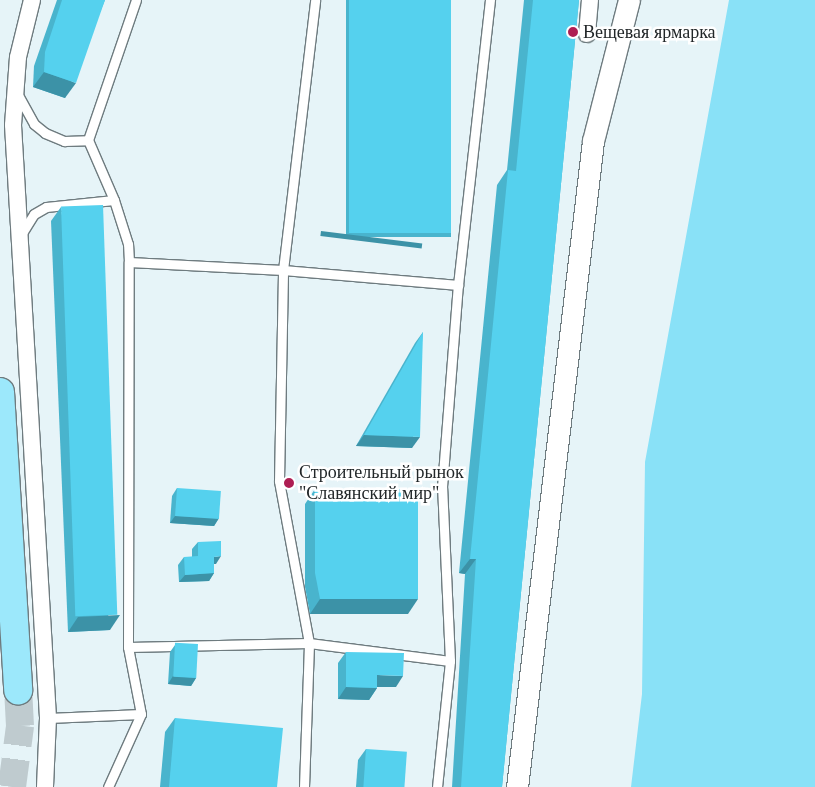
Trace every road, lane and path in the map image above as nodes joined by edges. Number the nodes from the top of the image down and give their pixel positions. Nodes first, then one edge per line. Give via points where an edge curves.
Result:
1 (34, 0) edge
2 (136, 0) edge
3 (315, 0) edge
4 (490, 0) edge
5 (590, 0) edge
6 (629, 0) edge
7 (587, 34) dead end
8 (15, 81) junction
9 (88, 140) junction
10 (114, 200) junction
11 (21, 236) junction
12 (129, 262) junction
13 (283, 270) junction
14 (458, 285) junction
15 (0, 392) edge
16 (309, 643) junction
17 (128, 647) junction
18 (450, 661) junction
19 (18, 690) tunnel mouth
20 (141, 714) junction
21 (48, 718) junction
22 (45, 787) edge
23 (108, 787) edge
24 (304, 787) edge
25 (437, 787) edge
26 (517, 787) edge

1 - 8 street
2 - 9 lane
3 - 13 lane
4 - 14 lane
5 - 7 street
6 - 26 street via 593,141
8 - 9 lane via 19,101 34,124 64,141
8 - 11 street via 13,125
9 - 10 lane
10 - 11 lane via 46,207 30,218
10 - 12 lane via 128,244
11 - 21 street
12 - 13 lane
12 - 17 lane
13 - 14 lane
13 - 16 lane via 279,481
14 - 18 lane via 442,487
15 - 19 highway
16 - 17 lane
16 - 18 lane
16 - 24 lane
17 - 20 lane
18 - 25 lane
20 - 21 lane
20 - 23 lane
21 - 22 street

